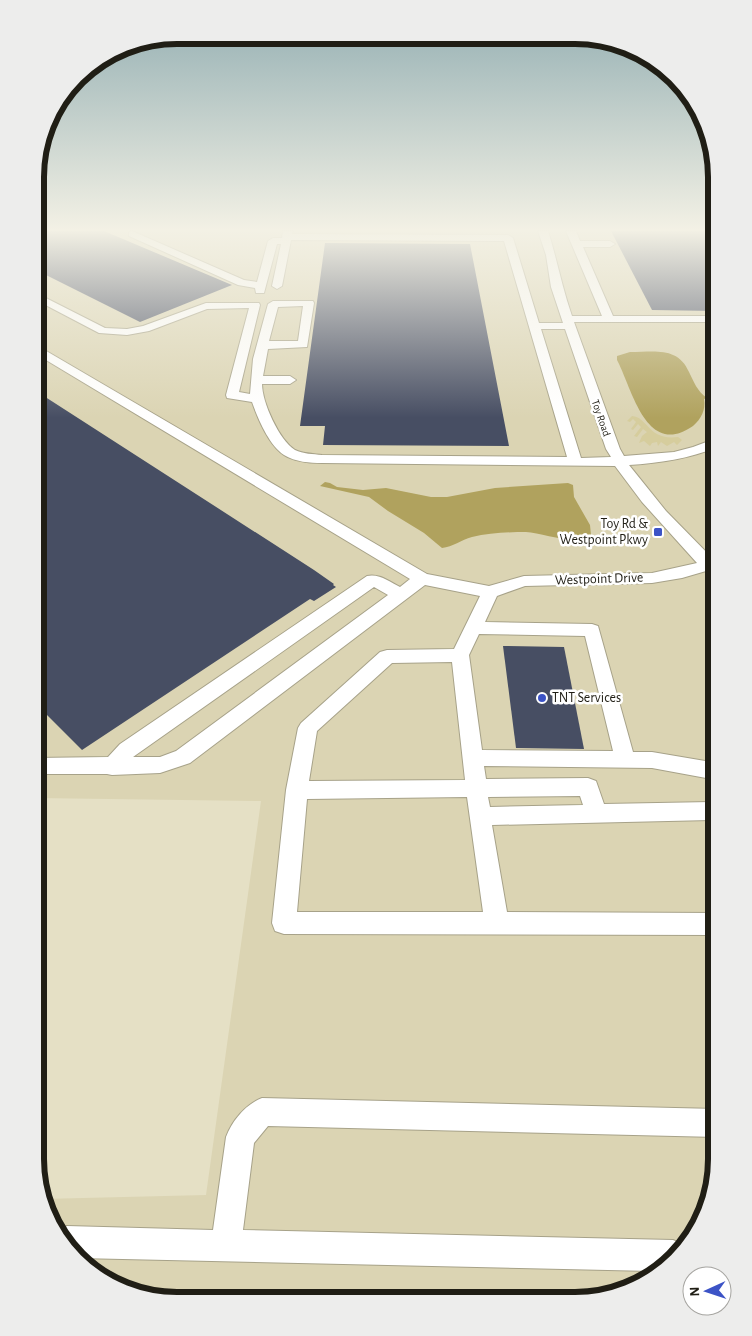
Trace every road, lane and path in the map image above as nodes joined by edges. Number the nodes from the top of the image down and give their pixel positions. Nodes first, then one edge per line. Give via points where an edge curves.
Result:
1 (525, 293) edge
2 (559, 293) edge
3 (598, 293) edge
4 (44, 300) edge
5 (609, 319) junction
6 (708, 319) edge
7 (569, 322) junction
8 (251, 324) junction
9 (268, 324) junction
10 (535, 326) junction
11 (262, 350) junction
12 (44, 354) edge
13 (258, 375) junction
14 (258, 399) junction
15 (708, 446) edge
16 (619, 460) junction
17 (575, 461) junction
18 (708, 564) edge
19 (708, 570) edge
20 (422, 579) junction
21 (490, 592) junction
22 (401, 595) junction
23 (472, 628) junction
24 (460, 655) junction
25 (473, 758) junction
26 (625, 760) junction
27 (44, 766) edge
28 (112, 767) junction
29 (708, 772) edge
30 (476, 788) junction
31 (297, 790) junction
32 (708, 811) edge
33 (596, 813) junction
34 (480, 816) junction
35 (498, 924) junction
36 (708, 924) edge
37 (708, 1123) edge
38 (73, 1242) edge
39 (226, 1246) junction
40 (666, 1256) edge

1 - 10 street
2 - 7 street, Toy Road
3 - 5 street
4 - 8 street via 103,331 137,331 198,308 215,305 255,305
5 - 6 street
5 - 7 street
7 - 10 lane
7 - 16 street, Toy Road via 607,435
8 - 9 street
8 - 14 street via 232,395
9 - 11 street
9 - 11 street via 272,304 309,304 303,345
10 - 17 street
11 - 13 street
11 - 13 street via 288,368
12 - 20 street
13 - 14 street
14 - 17 street via 284,448 303,457
15 - 16 street via 684,454
16 - 17 street
16 - 18 street, Toy Road via 660,514
19 - 21 street, Westpoint Drive via 652,578 524,581
20 - 21 street
20 - 22 street
21 - 23 street
22 - 28 street via 183,757 160,765
22 - 28 street via 373,580 127,750
23 - 24 street
23 - 26 street via 592,630
24 - 25 street
24 - 31 street via 387,657 308,728
25 - 26 street
25 - 30 street
26 - 29 street via 652,760
27 - 28 street
30 - 31 street
30 - 33 street via 588,787
30 - 34 street
31 - 35 street via 284,922
32 - 33 street
33 - 34 street
34 - 35 street
35 - 36 street
37 - 39 street via 262,1112 240,1137
38 - 39 lane
39 - 40 lane

